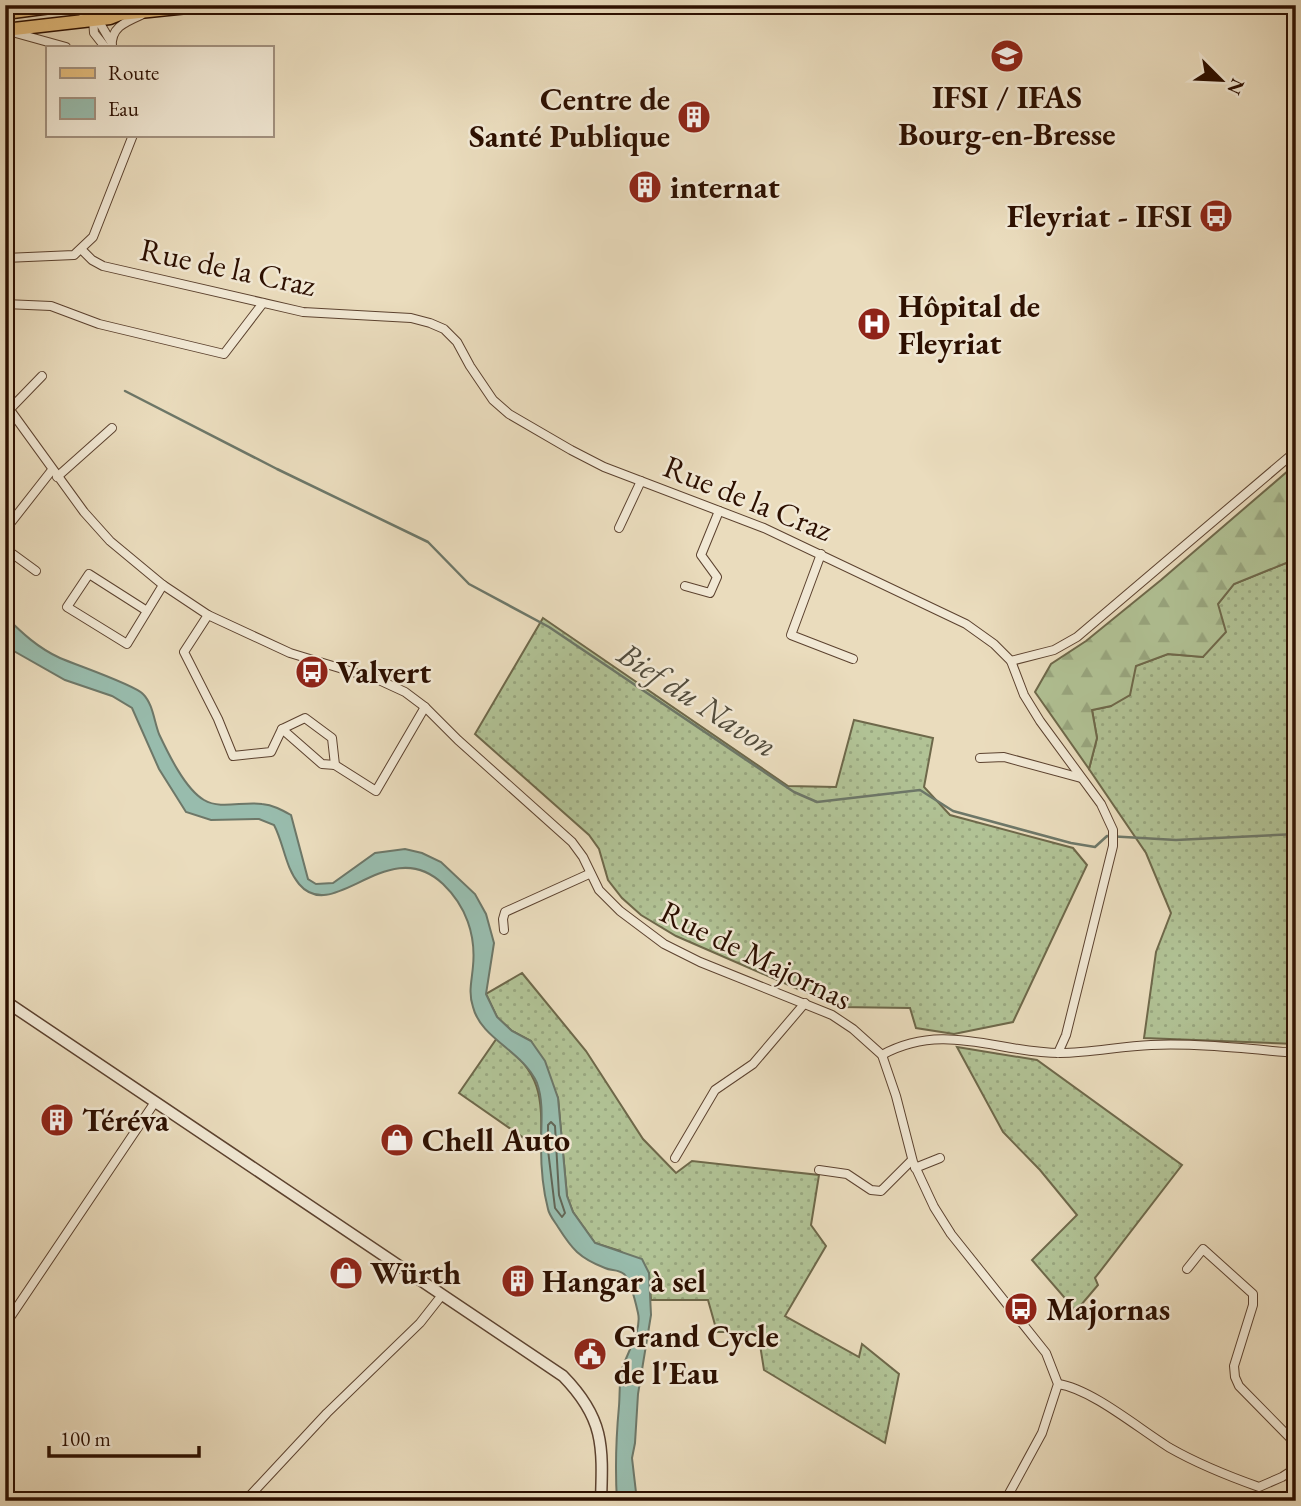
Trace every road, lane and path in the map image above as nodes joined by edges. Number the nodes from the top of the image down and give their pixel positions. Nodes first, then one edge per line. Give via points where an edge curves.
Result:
1 (68, 5) edge
2 (120, 5) edge
3 (206, 5) edge
4 (150, 11) junction
5 (5, 13) edge
6 (93, 19) junction
7 (5, 30) edge
8 (62, 46) edge
9 (109, 46) edge
10 (133, 136) edge
11 (82, 250) junction
12 (5, 258) edge
13 (263, 303) junction
14 (5, 304) edge
15 (42, 376) dead end
16 (8, 406) edge
17 (112, 428) dead end
18 (1296, 451) edge
19 (54, 474) junction
20 (641, 481) junction
21 (719, 510) junction
22 (619, 528) dead end
23 (5, 530) edge
24 (5, 543) edge
25 (821, 554) junction
26 (36, 571) dead end
27 (163, 585) junction
28 (685, 586) dead end
29 (147, 611) junction
30 (208, 615) junction
31 (853, 659) dead end
32 (1011, 661) junction
33 (425, 708) junction
34 (282, 729) junction
35 (980, 758) dead end
36 (335, 765) junction
37 (1081, 778) junction
38 (589, 874) junction
39 (504, 930) dead end
40 (5, 1001) edge
41 (805, 1003) junction
42 (1058, 1053) junction
43 (1296, 1053) edge
44 (882, 1055) junction
45 (155, 1102) junction
46 (675, 1158) dead end
47 (940, 1158) dead end
48 (914, 1164) junction
49 (819, 1170) dead end
50 (1187, 1269) dead end
51 (442, 1295) junction
52 (5, 1325) edge
53 (1058, 1384) junction
54 (1296, 1444) edge
55 (1296, 1468) edge
56 (245, 1501) edge
57 (601, 1501) edge
58 (1005, 1501) edge

1 - 5 main road
1 - 6 street
2 - 6 street via 103,9
3 - 4 main road
4 - 6 main road
4 - 9 street via 117,28
6 - 7 main road
6 - 9 street via 94,33
7 - 8 street
10 - 11 street via 93,237
11 - 12 street via 74,255
11 - 13 street, Rue de la Craz via 103,266
13 - 14 street via 224,354 99,324 51,306
13 - 20 street, Rue de la Craz via 303,312 411,318 444,329 493,400 509,414 604,467
15 - 16 street
16 - 19 street, Rue de Majornas
17 - 19 street
18 - 32 street via 1077,637 1054,650
19 - 23 street
19 - 27 street, Rue de Majornas via 110,541
20 - 21 street, Rue de la Craz
20 - 22 street
21 - 25 street, Rue de la Craz
21 - 28 street via 701,555 717,577 710,593
24 - 26 street
25 - 31 street via 791,635
25 - 32 street, Rue de la Craz via 966,624
27 - 29 street
27 - 30 street, Rue de Majornas
29 - 29 street via 127,644 67,607 89,574
30 - 33 street, Rue de Majornas via 290,653 379,680
30 - 34 street via 184,652 233,755 271,752
32 - 37 street, Rue de la Craz via 1024,695
33 - 36 street via 376,791
33 - 38 street, Rue de Majornas via 572,842
34 - 36 street via 322,764
34 - 36 street via 305,718 332,738
35 - 37 street via 1004,757
37 - 42 street, Rue de la Craz via 1101,804 1113,830 1113,846
38 - 39 street via 505,912
38 - 41 street, Rue de Majornas via 620,911 664,944
40 - 45 street
41 - 44 street, Rue de Majornas via 842,1021
41 - 46 street via 753,1064 715,1090
42 - 43 street via 1152,1045
42 - 44 street via 961,1040 917,1041
44 - 48 street
45 - 51 street
45 - 52 street
47 - 48 street
48 - 49 street via 881,1191 871,1190 847,1174
48 - 53 street via 951,1234 1046,1353
50 - 54 street via 1203,1249 1252,1294 1235,1377
51 - 56 street
51 - 57 street via 563,1376 581,1394 601,1440
53 - 55 street via 1080,1390 1172,1449 1259,1487
53 - 58 street via 1042,1433

